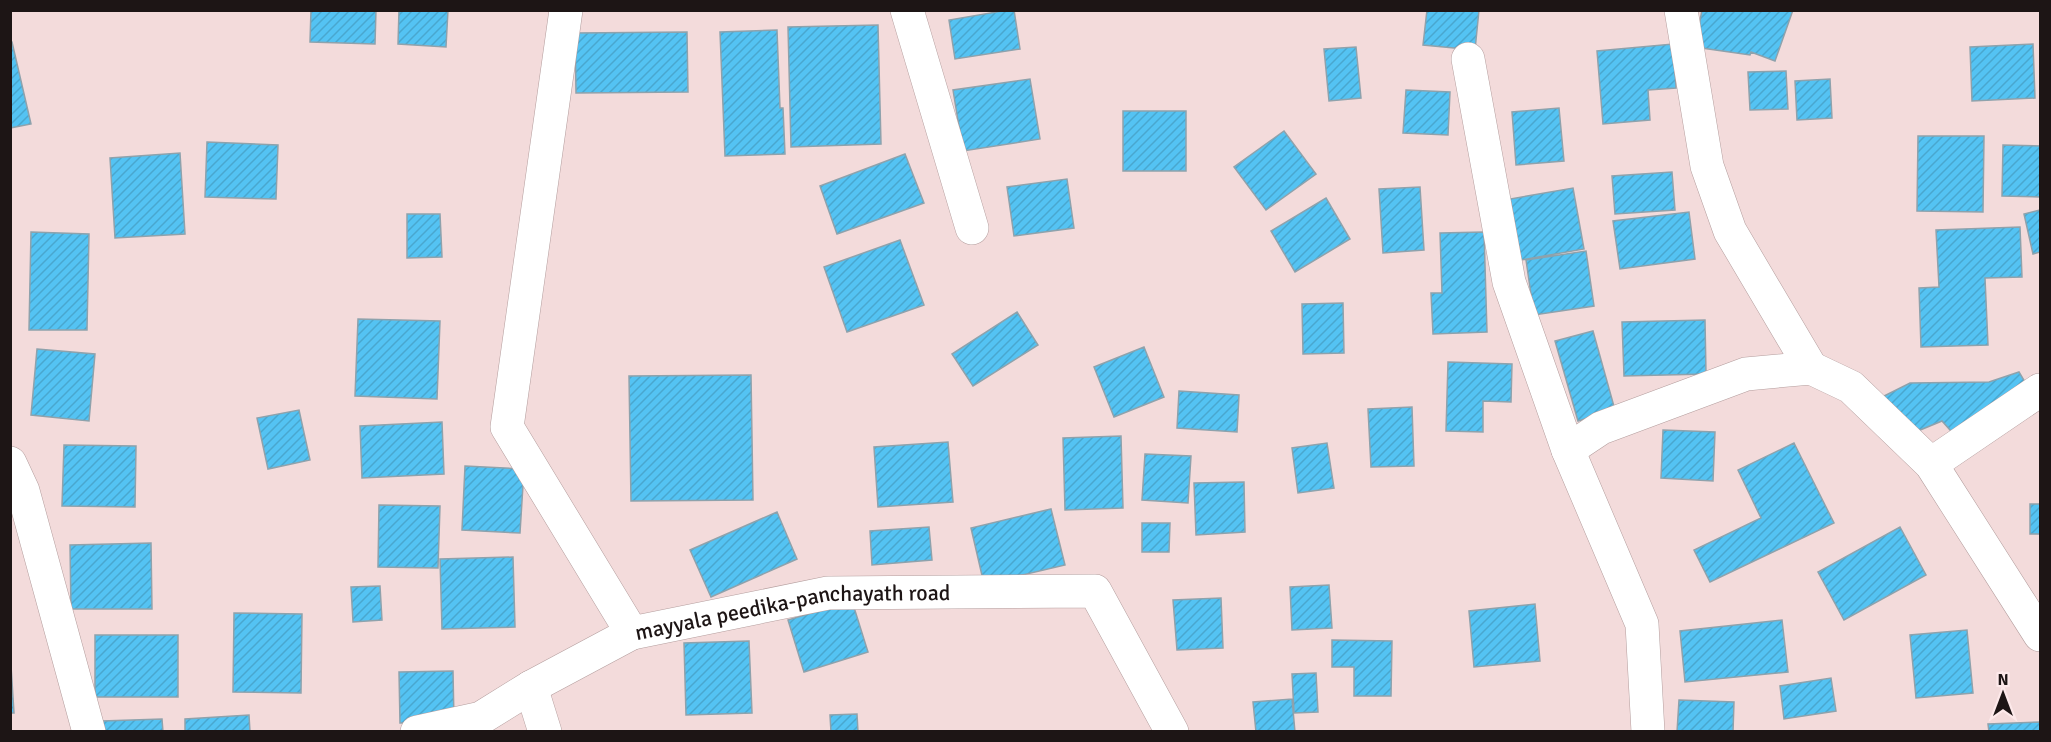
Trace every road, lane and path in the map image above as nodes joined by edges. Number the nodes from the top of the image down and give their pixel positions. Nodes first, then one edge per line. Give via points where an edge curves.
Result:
1 (566, 10) edge
2 (907, 10) edge
3 (1681, 10) edge
4 (1468, 59) dead end
5 (972, 228) dead end
6 (1811, 368) junction
7 (2040, 390) edge
8 (1568, 450) junction
9 (10, 463) edge
10 (1931, 464) junction
11 (632, 633) junction
12 (2040, 635) edge
13 (531, 687) junction
14 (89, 732) edge
15 (417, 732) edge
16 (544, 732) edge
17 (1172, 732) edge
18 (1648, 732) edge

1 - 11 street, mayyala peedika-panchayath road via 507,427
2 - 5 street
3 - 6 street via 1707,166 1730,231
4 - 8 street via 1509,282
6 - 8 street via 1746,374 1601,428
6 - 10 street via 1851,387
7 - 10 street
8 - 18 street via 1642,624
9 - 14 street via 23,491
10 - 12 street
11 - 13 street
11 - 17 street, mayyala peedika-panchayath road via 828,593 1095,591
13 - 15 street via 481,718
13 - 16 street

